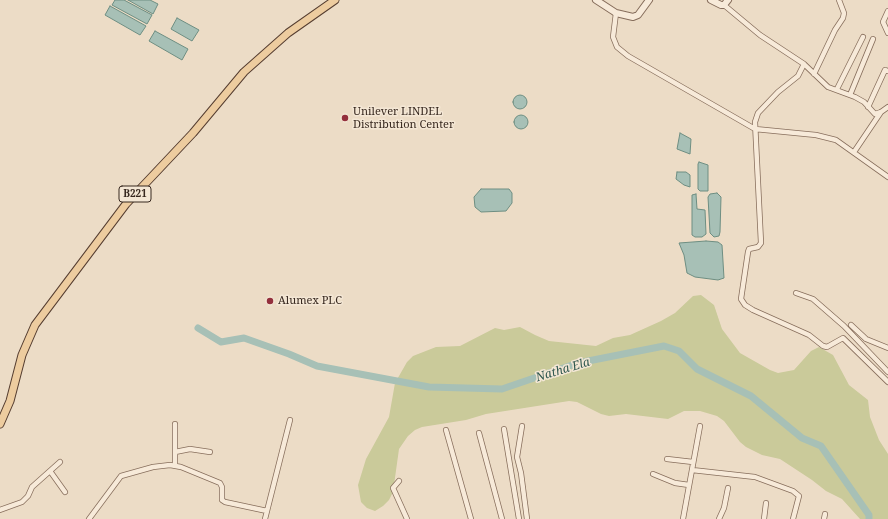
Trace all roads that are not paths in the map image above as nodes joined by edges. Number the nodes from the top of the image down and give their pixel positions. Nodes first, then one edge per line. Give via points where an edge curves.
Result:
1 (335, 0) edge
2 (596, 0) edge
3 (649, 0) edge
4 (711, 0) edge
5 (839, 0) edge
6 (726, 3) edge
7 (888, 11) edge
8 (616, 13) junction
9 (888, 33) edge
10 (863, 37) dead end
11 (873, 38) dead end
12 (804, 64) junction
13 (888, 71) edge
14 (814, 74) junction
15 (837, 89) junction
16 (850, 95) junction
17 (868, 107) junction
18 (888, 107) edge
19 (881, 112) junction
20 (754, 129) junction
21 (854, 152) junction
22 (888, 177) edge
23 (796, 294) dead end
24 (851, 325) dead end
25 (888, 348) edge
26 (888, 372) edge
27 (888, 382) edge
28 (290, 420) dead end
29 (0, 424) edge
30 (175, 424) dead end
31 (522, 426) dead end
32 (700, 426) dead end
33 (504, 429) dead end
34 (446, 430) dead end
35 (479, 433) dead end
36 (175, 452) junction
37 (210, 452) dead end
38 (667, 459) dead end
39 (60, 462) dead end
40 (693, 462) junction
41 (175, 466) junction
42 (692, 470) junction
43 (50, 471) junction
44 (653, 474) dead end
45 (399, 481) dead end
46 (689, 486) junction
47 (728, 488) dead end
48 (65, 492) dead end
49 (766, 504) dead end
50 (0, 510) edge
51 (267, 511) junction
52 (89, 519) edge
53 (265, 519) edge
54 (407, 519) edge
55 (472, 519) edge
56 (502, 519) edge
57 (519, 519) edge
58 (527, 519) edge
59 (683, 519) edge
60 (719, 519) edge
61 (764, 519) edge
62 (793, 519) edge

1 - 29 main road, B221 via 288,33 257,59 130,200 34,325
2 - 8 street
3 - 8 street via 638,15 626,16
4 - 6 street
5 - 14 street via 844,12 843,18
6 - 12 street via 760,35
7 - 9 street via 883,22
8 - 20 street via 613,37 617,47 628,56
10 - 15 street
11 - 16 street
12 - 14 street
12 - 20 street via 798,76 758,113
13 - 17 street via 885,70
14 - 15 street via 828,87
15 - 16 street
16 - 17 street
17 - 19 street via 875,114
18 - 19 street
19 - 21 street
20 - 21 street via 816,135 836,140
20 - 27 street via 762,243 748,252 742,302 753,310 810,335 823,346 827,347 843,338
21 - 22 street
23 - 26 street via 813,299 844,326
24 - 25 street via 866,339
28 - 51 street
30 - 36 street
31 - 58 street via 517,457
32 - 40 street
33 - 57 street
34 - 55 street
35 - 56 street
36 - 37 street via 190,449
36 - 41 street
38 - 40 street
39 - 43 street
40 - 42 street
41 - 51 street via 220,483 222,500 225,502
41 - 52 street via 153,468 121,476
42 - 46 street
42 - 62 street via 755,477 793,491 799,496
43 - 48 street
43 - 50 street via 32,487 22,502
44 - 46 street
45 - 54 street via 393,488
46 - 59 street
47 - 60 street
49 - 61 street
51 - 53 street

